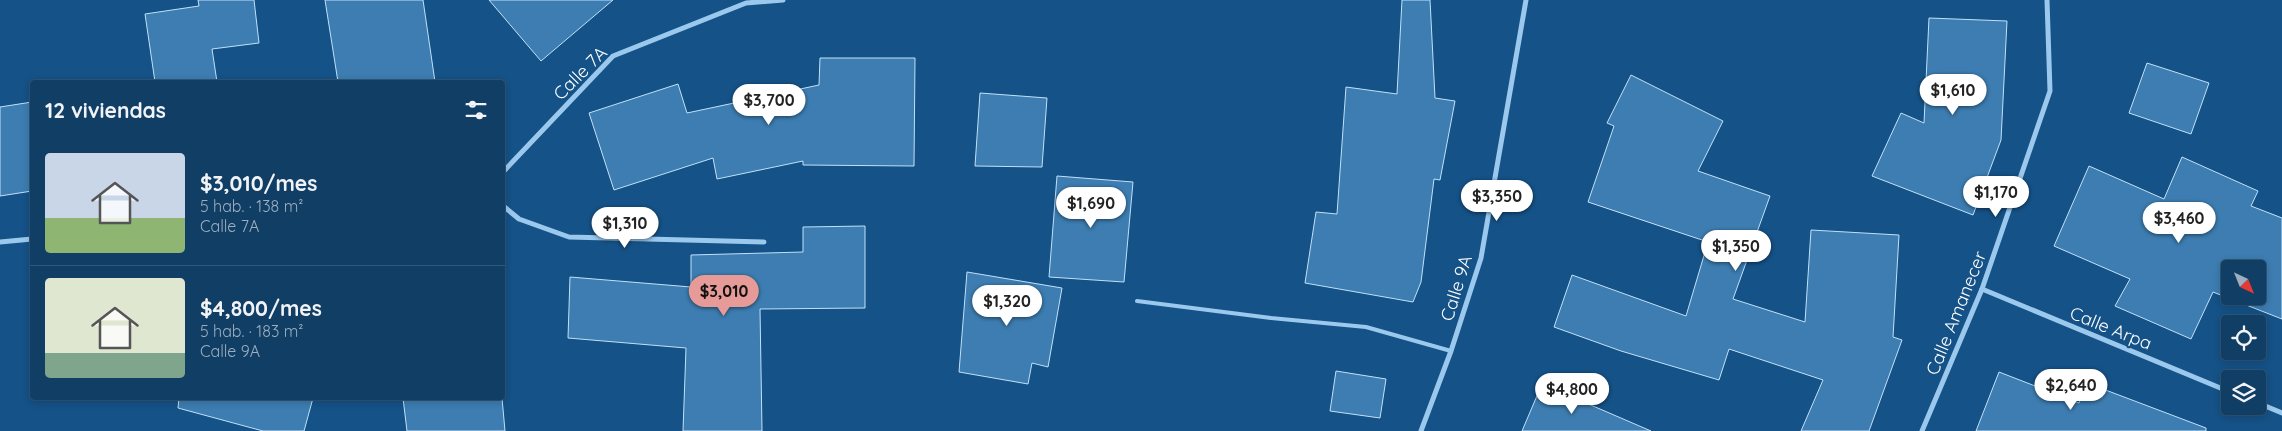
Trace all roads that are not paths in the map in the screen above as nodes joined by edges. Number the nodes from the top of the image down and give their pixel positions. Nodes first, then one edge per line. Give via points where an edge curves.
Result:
1 (783, 0) edge
2 (1526, 0) edge
3 (2047, 0) edge
4 (505, 170) edge
5 (505, 207) edge
6 (30, 239) edge
7 (0, 242) edge
8 (764, 242) dead end
9 (1982, 289) junction
10 (1137, 301) dead end
11 (1451, 351) junction
12 (2221, 388) edge
13 (2266, 406) edge
14 (2282, 413) edge
15 (1421, 431) edge
16 (1922, 431) edge

1 - 4 street, Calle 7A via 746,4 613,56
2 - 11 street, Calle 9A via 1481,258
3 - 9 street, Calle Amanecer via 2050,91
5 - 8 street via 519,219 569,237
6 - 7 street
9 - 12 street, Calle Arpa
9 - 16 street, Calle Amanecer
10 - 11 lane via 1366,327
11 - 15 street, Calle 9A
13 - 14 street

